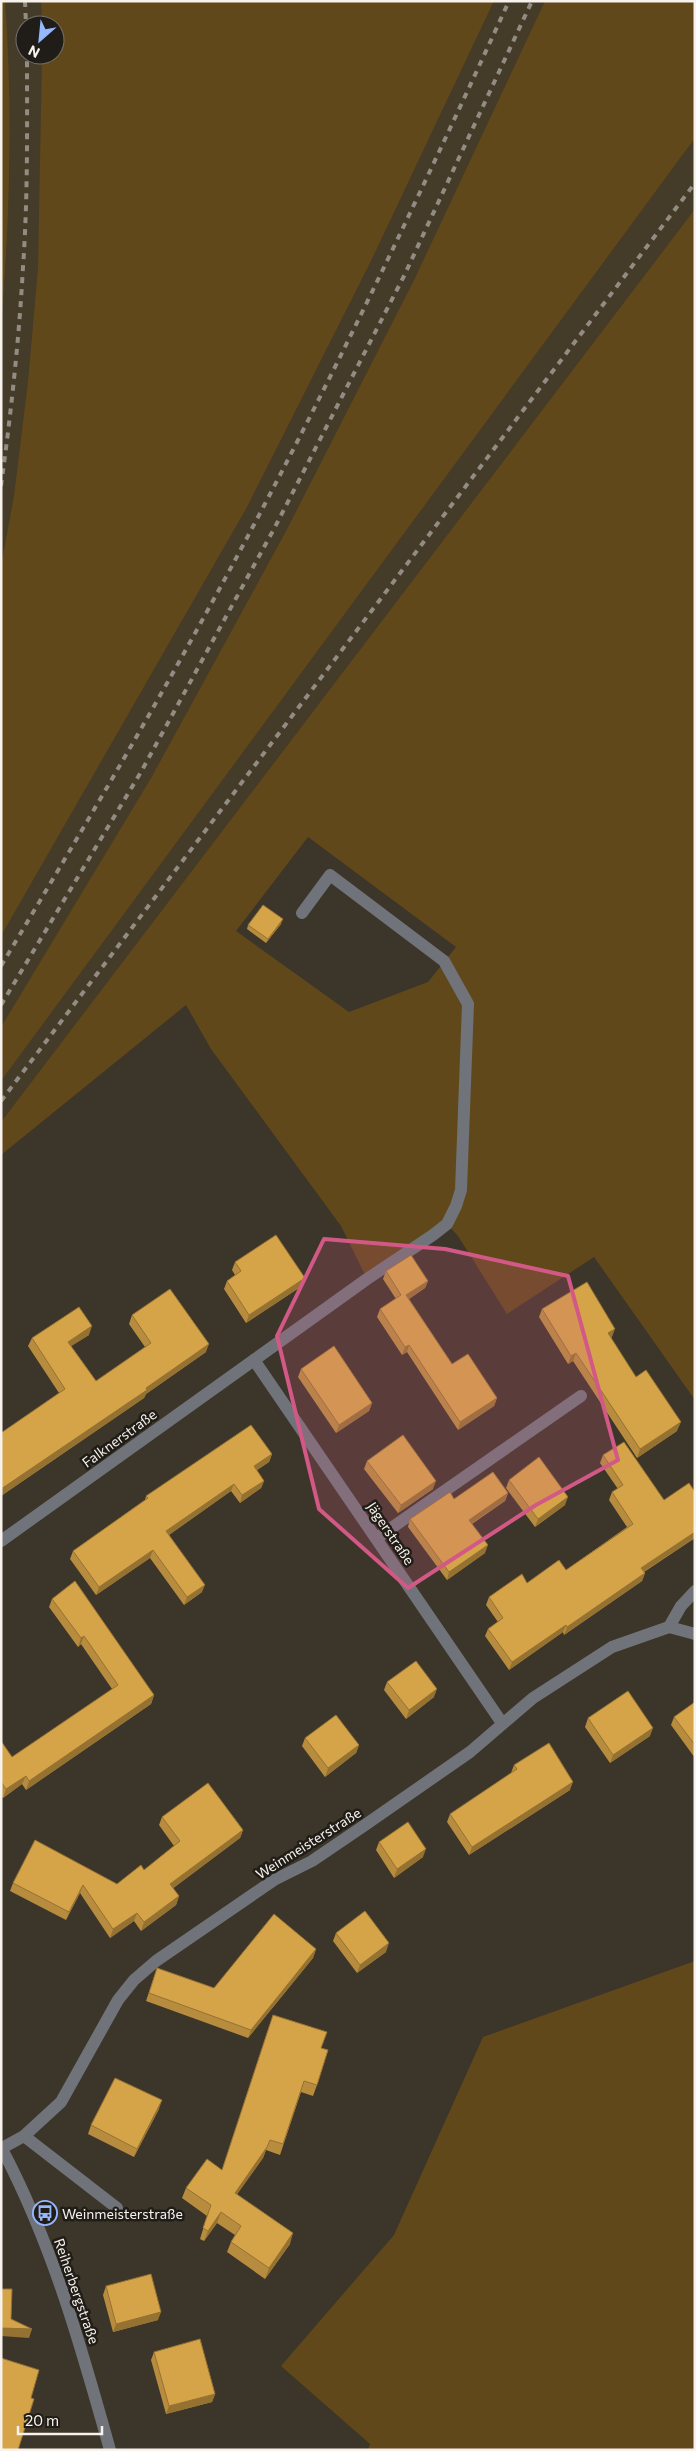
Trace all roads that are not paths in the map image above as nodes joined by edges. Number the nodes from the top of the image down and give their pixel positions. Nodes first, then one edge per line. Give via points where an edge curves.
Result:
1 (302, 912) dead end
2 (254, 1360) junction
3 (581, 1396) dead end
4 (377, 1538) junction
5 (1, 1541) edge
6 (695, 1591) edge
7 (668, 1627) junction
8 (695, 1634) edge
9 (502, 1723) junction
10 (24, 2136) junction
11 (2, 2148) edge
12 (117, 2208) dead end
13 (110, 2450) edge

1 - 2 street, Falknerstraße via 330,875 444,962 468,1004 461,1190 447,1224
2 - 4 street, Jägerstraße
2 - 5 street, Falknerstraße
3 - 4 street
4 - 9 street, Jägerstraße
6 - 7 street
7 - 8 street
7 - 9 street, Weinmeisterstraße via 612,1647 533,1698
9 - 10 street, Weinmeisterstraße via 470,1752 365,1825 312,1861 274,1880 149,1967 118,2000 61,2102
10 - 11 street, Weinmeisterstraße
10 - 12 street
11 - 13 street, Reiherbergstraße via 36,2218 59,2279

